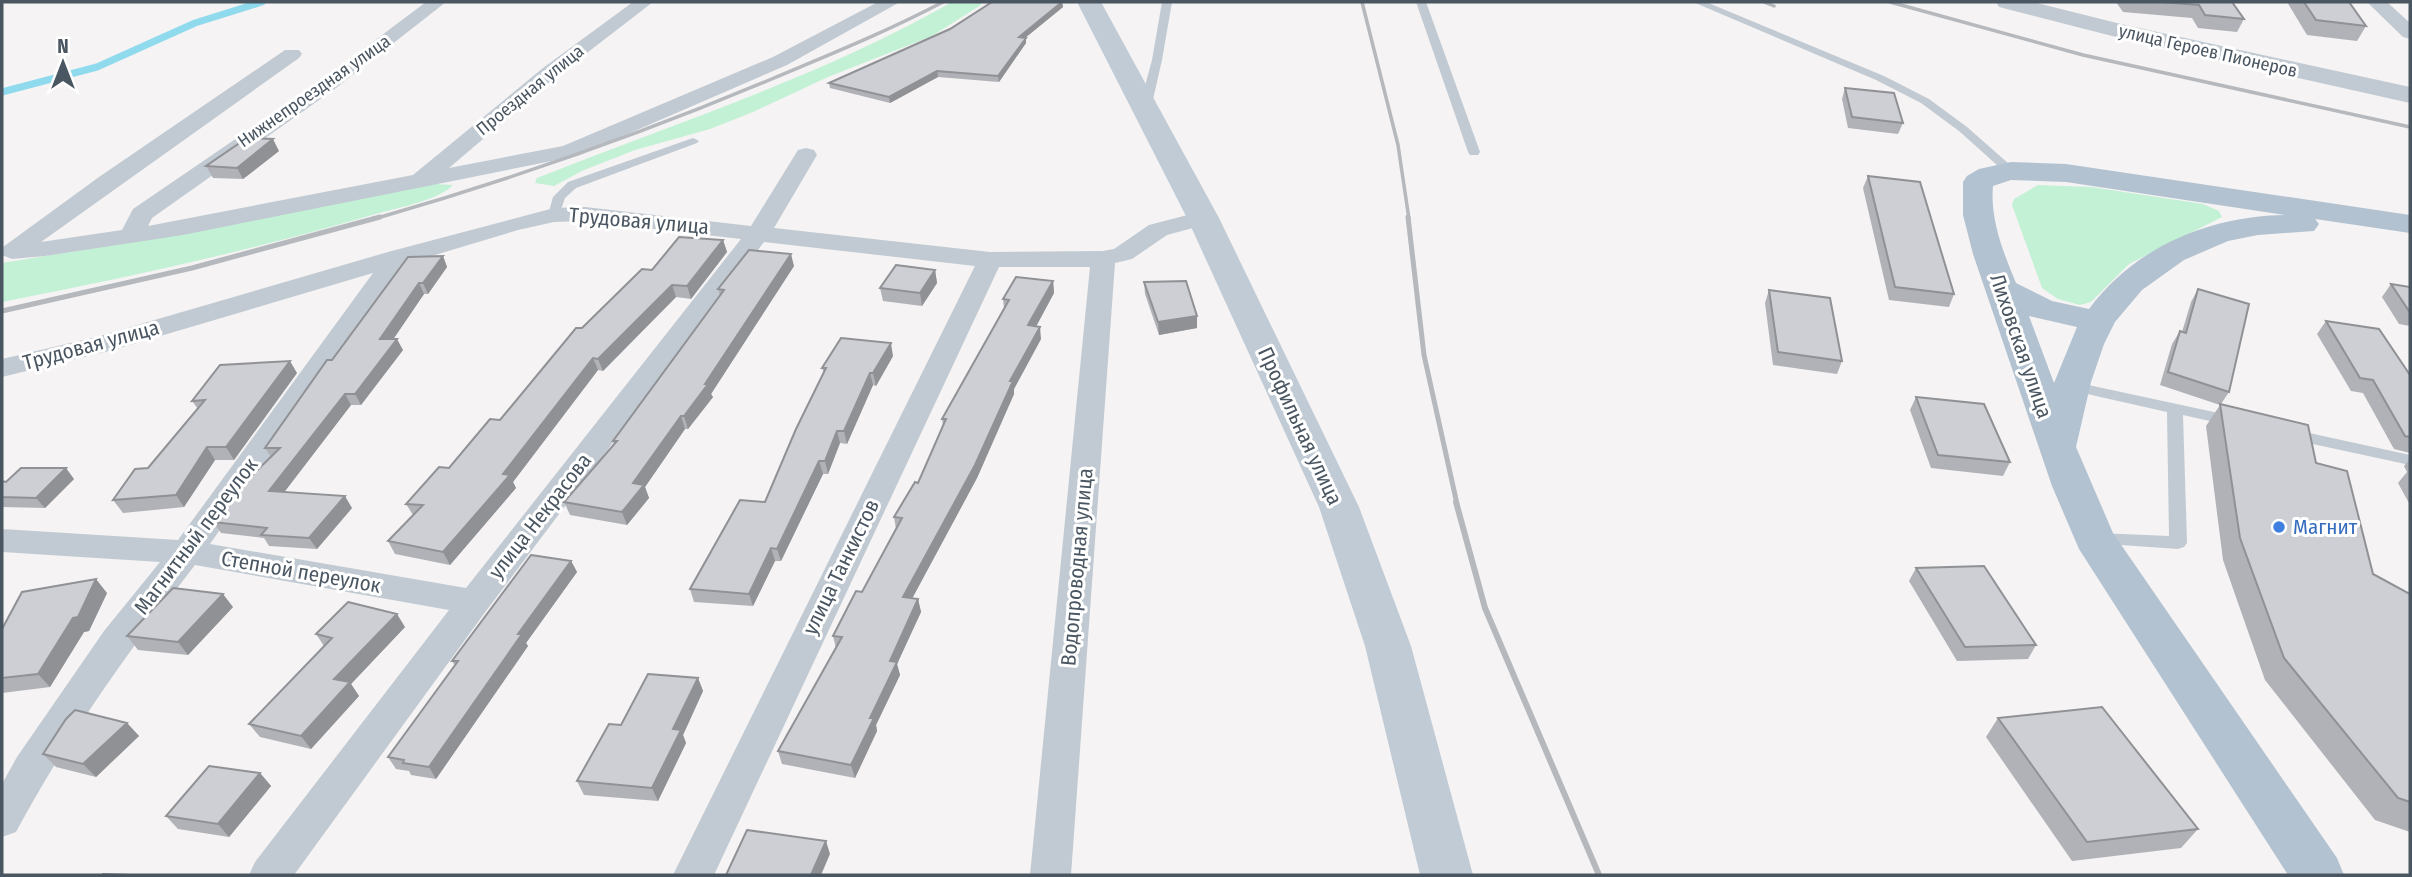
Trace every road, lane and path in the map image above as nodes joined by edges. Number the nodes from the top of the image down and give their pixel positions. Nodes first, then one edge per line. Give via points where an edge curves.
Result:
1 (437, 2) edge
2 (644, 2) edge
3 (891, 2) edge
4 (1089, 2) edge
5 (1167, 2) edge
6 (1421, 2) edge
7 (1698, 2) edge
8 (2007, 2) edge
9 (2376, 2) edge
10 (2410, 33) edge
11 (292, 54) dead end
12 (2410, 94) edge
13 (1145, 108) junction
14 (694, 141) dead end
15 (1474, 152) dead end
16 (806, 155) dead end
17 (2011, 171) junction
18 (107, 182) junction
19 (418, 183) junction
20 (2214, 194) junction
21 (554, 215) junction
22 (1203, 218) junction
23 (2410, 224) edge
24 (137, 225) junction
25 (2242, 228) junction
26 (2410, 230) edge
27 (759, 232) junction
28 (397, 257) junction
29 (1103, 259) junction
30 (990, 260) junction
31 (2002, 289) junction
32 (2098, 321) junction
33 (2, 368) edge
34 (2070, 387) junction
35 (2175, 409) junction
36 (2253, 426) edge
37 (2280, 432) edge
38 (2057, 449) junction
39 (2410, 460) edge
40 (2094, 538) junction
41 (2, 540) edge
42 (187, 552) junction
43 (474, 602) junction
44 (2, 820) edge
45 (270, 875) edge
46 (692, 875) edge
47 (1051, 875) edge
48 (1447, 875) edge
49 (2318, 875) edge

1 - 24 street, Нижнепроездная улица
2 - 19 street, Проездная улица via 550,72
3 - 19 street via 761,69 569,151
4 - 13 main road, Профильная улица
5 - 13 lane
6 - 15 lane
7 - 17 lane via 1925,101
8 - 12 street, улица Героев Пионеров
9 - 10 street
11 - 18 street
13 - 22 main road, Профильная улица
14 - 21 lane via 572,185 559,197
16 - 27 street, улица Некрасова
17 - 20 main road, Лиховская улица via 2094,176
17 - 31 main road, Лиховская улица via 1978,182 1975,195
18 - 24 street
18 - 24 street via 12,251 45,249
19 - 24 street
20 - 23 main road, Лиховская улица
20 - 25 main road via 2239,211 2245,219
21 - 27 street, Трудовая улица
21 - 28 street, Трудовая улица
22 - 29 street, Трудовая улица via 1158,230 1123,254
22 - 48 main road, Профильная улица via 1339,507 1388,646
25 - 26 main road via 2313,223
25 - 32 main road via 2176,251 2137,276
27 - 30 street, Трудовая улица
27 - 43 street, улица Некрасова
28 - 33 street, Трудовая улица via 103,344
28 - 42 street, Магнитный переулок
29 - 30 street, Трудовая улица
29 - 47 street, Водопроводная улица
30 - 46 street, улица Танкистов
31 - 32 main road via 2040,308
31 - 38 main road, Лиховская улица
32 - 34 main road
34 - 35 lane
34 - 38 main road
35 - 36 lane
35 - 40 lane via 2179,543
37 - 39 lane
38 - 40 main road, Лиховская улица
40 - 49 main road, Лиховская улица
41 - 42 street, Степной переулок
42 - 43 street, Степной переулок
42 - 44 street, Магнитный переулок via 116,641
43 - 45 street, улица Некрасова

